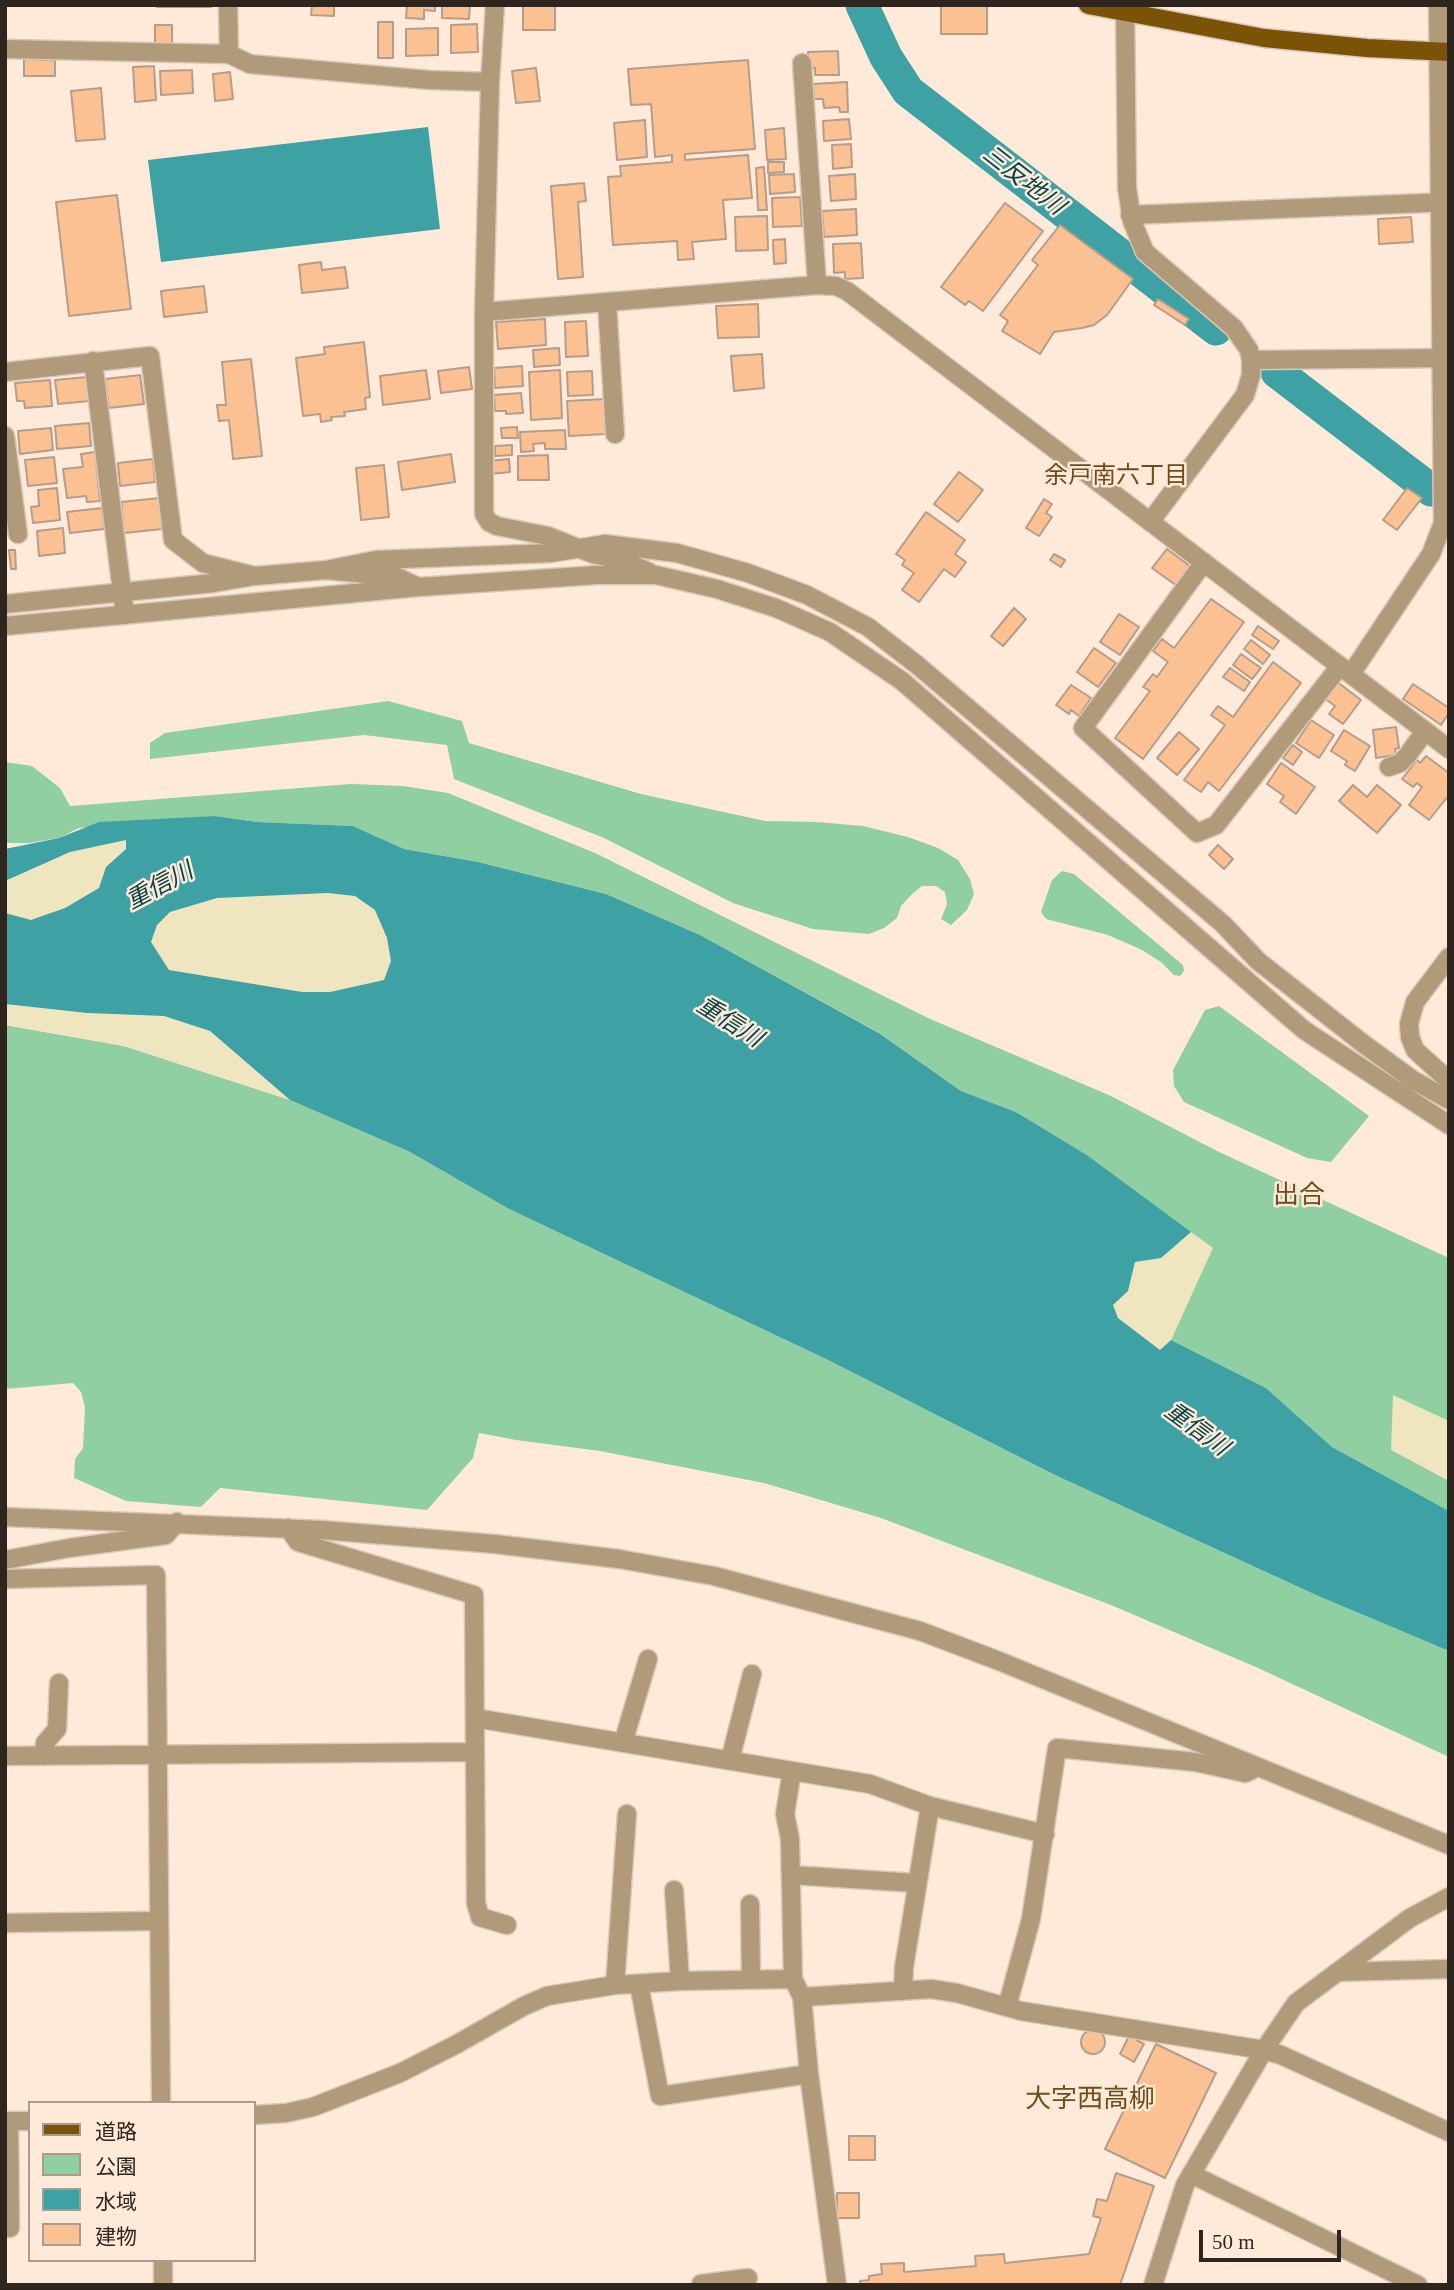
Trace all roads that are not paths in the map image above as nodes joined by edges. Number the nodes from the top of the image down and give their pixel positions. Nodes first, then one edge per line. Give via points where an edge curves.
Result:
1 (228, 5) edge
2 (495, 5) edge
3 (1088, 5) edge
4 (1438, 5) edge
5 (1125, 9) edge
6 (5, 49) edge
7 (1444, 52) edge
8 (229, 54) junction
9 (802, 63) dead end
10 (490, 82) junction
11 (1445, 202) edge
12 (1130, 215) junction
13 (817, 285) junction
14 (607, 302) junction
15 (484, 312) junction
16 (1446, 358) edge
17 (1251, 360) junction
18 (93, 361) junction
19 (5, 372) edge
20 (615, 434) dead end
21 (5, 436) edge
22 (1150, 522) junction
23 (1446, 523) edge
24 (18, 534) dead end
25 (576, 548) junction
26 (1204, 562) junction
27 (326, 570) junction
28 (656, 575) junction
29 (255, 576) junction
30 (419, 587) junction
31 (123, 592) junction
32 (5, 604) edge
33 (125, 615) junction
34 (5, 626) edge
35 (1345, 670) junction
36 (1425, 731) junction
37 (1449, 749) edge
38 (1389, 767) dead end
39 (1449, 957) edge
40 (1449, 1084) edge
41 (1449, 1100) edge
42 (1449, 1125) edge
43 (5, 1517) edge
44 (177, 1522) junction
45 (288, 1528) junction
46 (5, 1560) edge
47 (5, 1579) edge
48 (648, 1659) dead end
49 (752, 1674) dead end
50 (60, 1683) dead end
51 (475, 1718) junction
52 (623, 1742) junction
53 (474, 1752) junction
54 (157, 1754) junction
55 (5, 1756) edge
56 (44, 1756) junction
57 (730, 1760) junction
58 (1258, 1768) junction
59 (792, 1771) junction
60 (930, 1806) junction
61 (627, 1814) dead end
62 (1045, 1834) junction
63 (1449, 1845) edge
64 (791, 1875) junction
65 (916, 1883) junction
66 (674, 1890) dead end
67 (1449, 1897) edge
68 (750, 1904) dead end
69 (159, 1921) junction
70 (5, 1923) edge
71 (507, 1925) dead end
72 (1449, 1969) edge
73 (1337, 1972) junction
74 (751, 1979) junction
75 (793, 1979) junction
76 (680, 1981) junction
77 (639, 1984) junction
78 (615, 1985) junction
79 (903, 1991) junction
80 (802, 1997) junction
81 (1007, 2007) junction
82 (1265, 2050) junction
83 (809, 2074) junction
84 (161, 2101) edge
85 (256, 2115) edge
86 (7, 2121) edge
87 (28, 2121) edge
88 (1449, 2132) edge
89 (1191, 2174) junction
90 (10, 2228) dead end
91 (163, 2262) edge
92 (700, 2278) edge
93 (748, 2278) dead end
94 (163, 2285) edge
95 (837, 2285) edge
96 (1153, 2285) edge
97 (1418, 2285) edge

1 - 8 street
2 - 10 street
3 - 5 main road
4 - 7 street
5 - 7 main road via 1306,43
5 - 12 street
6 - 8 street
7 - 11 street
8 - 10 street via 250,64
9 - 13 street
10 - 15 street
11 - 12 street
11 - 16 street
12 - 17 street via 1145,252 1234,328
13 - 14 street
13 - 22 street via 847,292
14 - 15 street
14 - 20 street
15 - 25 street via 484,514 497,526 548,536
16 - 17 street
16 - 23 street
17 - 22 street via 1245,395
18 - 19 street
18 - 29 street via 150,356 173,540 203,563
18 - 31 street
21 - 24 street
22 - 26 street
23 - 35 street via 1431,554
25 - 27 street via 376,560
25 - 28 street
25 - 41 street via 614,544 677,553 807,595 868,627 1223,924 1258,961 1413,1080
26 - 35 street
26 - 35 street via 1083,727 1197,833 1216,825
27 - 29 street
27 - 30 street via 397,577
28 - 30 street via 547,577
28 - 42 street via 776,608 830,632 902,681 1304,1030
29 - 31 street
30 - 33 street
31 - 32 street
31 - 33 street
33 - 34 street
35 - 36 street
36 - 37 street
36 - 38 street via 1407,756
39 - 40 street via 1415,1002 1409,1024 1415,1050
43 - 44 street
44 - 45 street
44 - 46 street via 166,1535
45 - 51 street via 298,1542 474,1595
45 - 58 street via 495,1544 714,1576 920,1631
47 - 54 street via 156,1575
48 - 52 street
49 - 57 street
50 - 56 street via 57,1729 45,1743
51 - 52 street
51 - 53 street
52 - 57 street
53 - 54 street
53 - 71 street via 476,1903 480,1917
54 - 56 street
54 - 69 street
55 - 56 street
57 - 59 street
58 - 62 street via 1245,1773 1195,1762 1057,1748
58 - 63 street
59 - 60 street via 870,1784
59 - 64 street via 785,1814
60 - 62 street
60 - 65 street
61 - 78 street
62 - 81 street via 1031,1919
64 - 65 street
64 - 75 street
65 - 79 street
66 - 76 street
67 - 73 street via 1410,1918
68 - 74 street
69 - 70 street
69 - 84 street
72 - 73 street
73 - 82 street via 1296,2003
74 - 75 street
74 - 76 street
75 - 80 street
76 - 77 street
77 - 78 street
77 - 83 street via 660,2096
78 - 85 street via 547,1996 400,2073 313,2107
79 - 80 street
79 - 81 street via 931,1989
80 - 83 street
81 - 82 street
82 - 88 street
82 - 89 street
83 - 95 street
86 - 87 street
86 - 90 street
89 - 96 street
89 - 97 street
91 - 94 street
92 - 93 street

